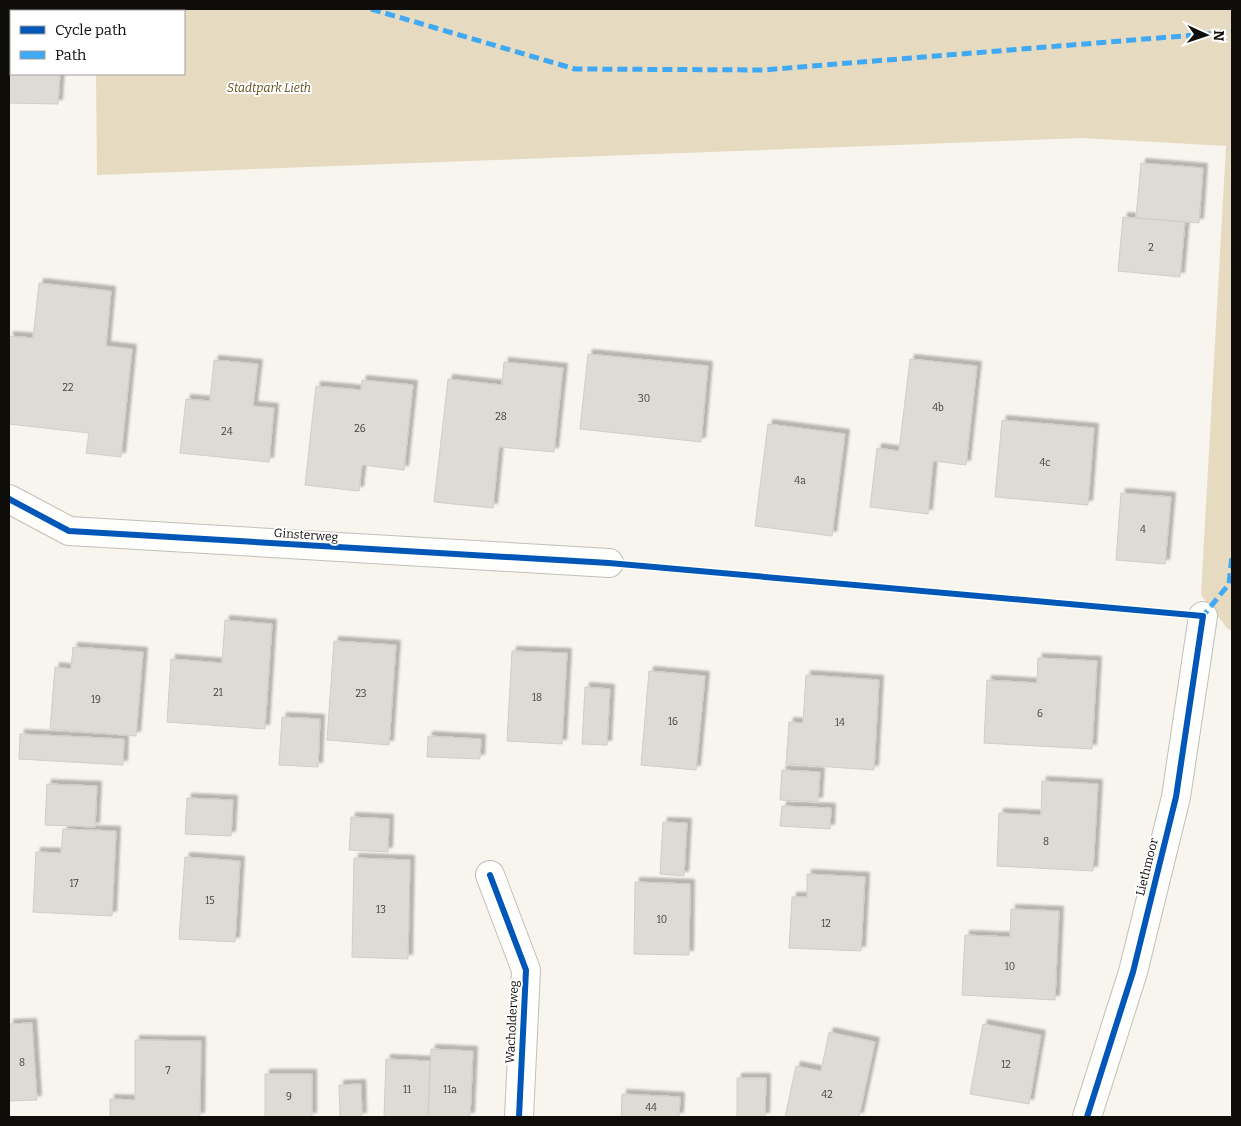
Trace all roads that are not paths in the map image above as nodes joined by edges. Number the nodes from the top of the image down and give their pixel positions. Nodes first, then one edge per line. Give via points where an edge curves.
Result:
1 (9, 499) edge
2 (609, 563) dead end
3 (1203, 616) dead end
4 (490, 875) dead end
5 (519, 1117) edge
6 (1087, 1117) edge

1 - 2 street, Ginsterweg via 69,532
3 - 6 street, Liethmoor via 1176,797 1133,972
4 - 5 street, Wacholderweg via 526,970

